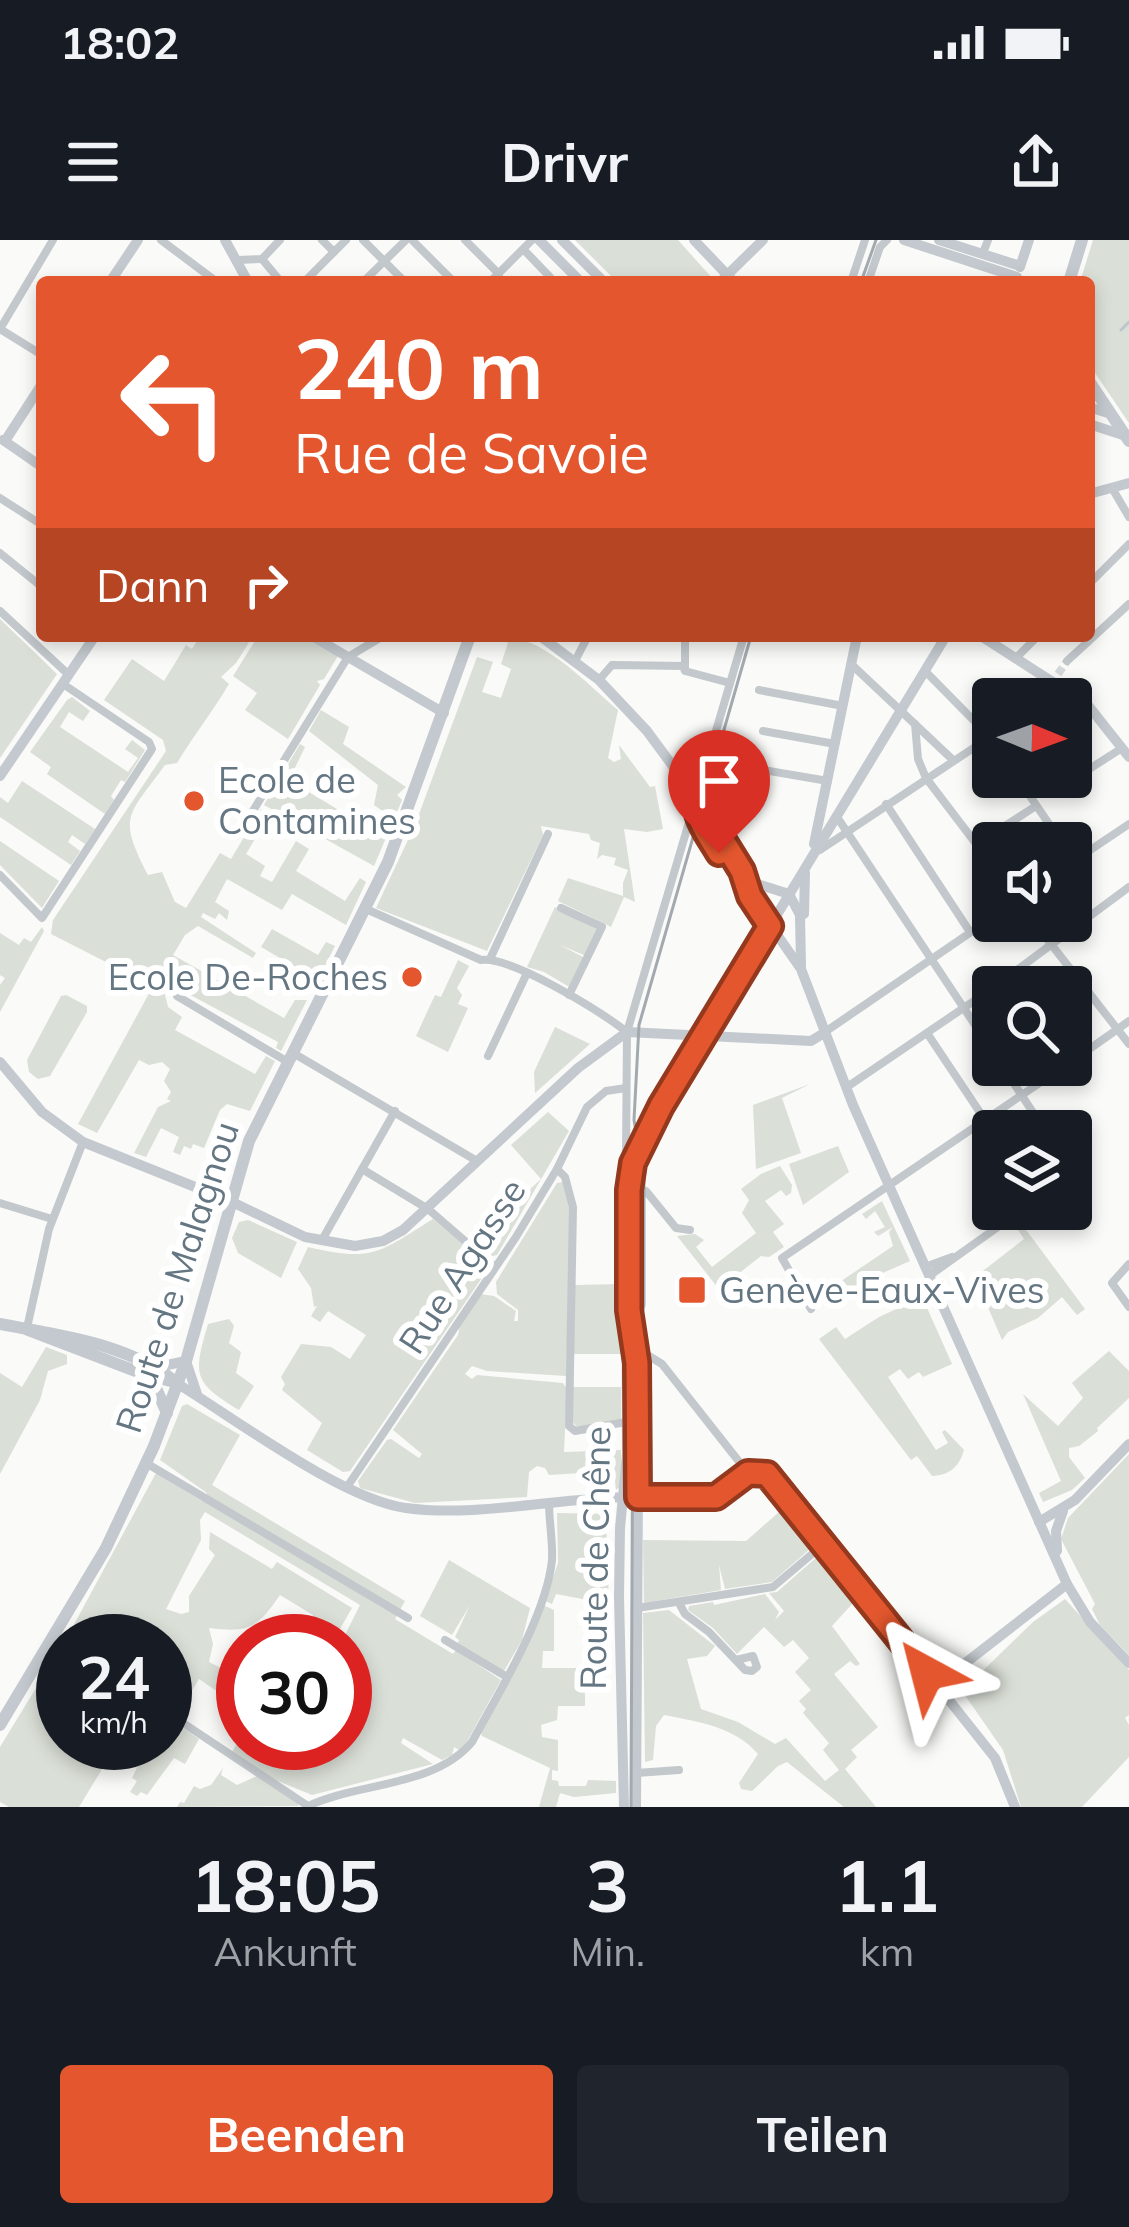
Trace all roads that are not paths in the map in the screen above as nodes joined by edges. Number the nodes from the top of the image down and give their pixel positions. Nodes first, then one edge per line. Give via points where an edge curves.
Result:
1 (53, 240) edge
2 (138, 240) edge
3 (161, 240) edge
4 (225, 240) edge
5 (280, 240) edge
6 (322, 240) edge
7 (346, 240) edge
8 (363, 240) edge
9 (409, 240) edge
10 (465, 240) edge
11 (562, 240) edge
12 (694, 240) edge
13 (763, 240) edge
14 (865, 240) edge
15 (886, 240) edge
16 (904, 240) edge
17 (988, 240) edge
18 (1029, 240) edge
19 (1082, 240) edge
20 (947, 241) edge
21 (531, 243) edge
22 (334, 252) junction
23 (746, 256) junction
24 (262, 259) junction
25 (984, 259) junction
26 (236, 260) junction
27 (384, 261) junction
28 (713, 261) junction
29 (499, 274) junction
30 (1018, 275) edge
31 (114, 276) edge
32 (210, 276) edge
33 (242, 276) edge
34 (276, 276) edge
35 (310, 276) edge
36 (370, 276) edge
37 (399, 276) edge
38 (448, 276) edge
39 (497, 276) edge
40 (549, 276) edge
41 (572, 276) edge
42 (598, 276) edge
43 (724, 276) edge
44 (730, 276) edge
45 (853, 276) edge
46 (870, 276) edge
47 (980, 276) edge
48 (1071, 276) edge
49 (0, 329) edge
50 (36, 351) edge
51 (1095, 390) edge
52 (36, 394) edge
53 (1095, 409) edge
54 (1111, 414) junction
55 (1095, 426) edge
56 (1127, 439) edge
57 (2, 443) edge
58 (36, 463) edge
59 (1129, 483) edge
60 (1112, 488) junction
61 (1095, 492) edge
62 (0, 498) edge
63 (1129, 517) edge
64 (36, 520) edge
65 (1129, 544) edge
66 (0, 554) edge
67 (1095, 578) edge
68 (36, 582) edge
69 (1129, 604) edge
70 (0, 610) edge
71 (1095, 635) edge
72 (91, 642) edge
73 (322, 642) edge
74 (373, 642) edge
75 (468, 642) edge
76 (548, 642) edge
77 (585, 642) edge
78 (685, 642) edge
79 (743, 642) edge
80 (856, 642) edge
81 (942, 642) edge
82 (990, 642) edge
83 (1032, 642) edge
84 (1088, 642) edge
85 (348, 657) junction
86 (1015, 659) junction
87 (575, 661) junction
88 (1067, 661) tunnel mouth
89 (851, 664) junction
90 (686, 671) junction
91 (925, 671) junction
92 (1051, 678) edge
93 (66, 679) junction
94 (599, 680) junction
95 (730, 683) junction
96 (760, 689) dead end
97 (843, 706) junction
98 (1092, 709) edge
99 (901, 711) junction
100 (444, 712) junction
101 (972, 717) edge
102 (915, 724) junction
103 (763, 731) dead end
104 (836, 744) junction
105 (972, 749) edge
106 (1125, 752) edge
107 (953, 760) junction
108 (746, 766) dead end
109 (1092, 769) edge
110 (0, 776) edge
111 (926, 778) junction
112 (830, 781) junction
113 (1031, 798) edge
114 (695, 800) junction
115 (886, 804) junction
116 (1036, 806) junction
117 (836, 816) junction
118 (1011, 822) edge
119 (1047, 822) edge
120 (1129, 824) edge
121 (846, 832) junction
122 (548, 834) dead end
123 (238, 836) dead end
124 (972, 838) edge
125 (1092, 847) edge
126 (810, 859) junction
127 (0, 875) edge
128 (745, 876) junction
129 (768, 886) junction
130 (1129, 887) edge
131 (789, 894) junction
132 (750, 896) junction
133 (562, 908) dead end
134 (366, 909) junction
135 (770, 926) junction
136 (802, 928) junction
137 (970, 932) joint
138 (1048, 942) edge
139 (1052, 947) junction
140 (490, 958) junction
141 (931, 959) junction
142 (1024, 966) edge
143 (801, 969) junction
144 (526, 974) junction
145 (569, 995) junction
146 (177, 996) dead end
147 (972, 1002) edge
148 (963, 1008) junction
149 (972, 1021) edge
150 (1129, 1022) edge
151 (1116, 1031) junction
152 (627, 1032) junction
153 (824, 1033) junction
154 (927, 1033) junction
155 (703, 1036) junction
156 (1129, 1044) edge
157 (1092, 1048) edge
158 (488, 1056) dead end
159 (291, 1057) junction
160 (0, 1062) edge
161 (1016, 1086) edge
162 (1037, 1086) edge
163 (626, 1088) junction
164 (845, 1088) junction
165 (1022, 1096) junction
166 (661, 1106) junction
167 (978, 1110) edge
168 (1003, 1110) edge
169 (1031, 1110) edge
170 (395, 1111) junction
171 (972, 1131) edge
172 (83, 1142) junction
173 (478, 1162) junction
174 (626, 1162) junction
175 (362, 1169) junction
176 (557, 1169) junction
177 (889, 1186) junction
178 (629, 1190) junction
179 (230, 1201) junction
180 (0, 1203) edge
181 (428, 1209) junction
182 (52, 1219) junction
183 (690, 1230) dead end
184 (993, 1230) edge
185 (321, 1242) junction
186 (1129, 1264) edge
187 (495, 1267) junction
188 (927, 1271) junction
189 (1128, 1300) edge
190 (811, 1309) dead end
191 (629, 1310) junction
192 (0, 1324) edge
193 (27, 1329) junction
194 (186, 1361) junction
195 (637, 1363) junction
196 (154, 1372) junction
197 (178, 1384) junction
198 (198, 1396) junction
199 (167, 1414) junction
200 (627, 1422) junction
201 (1129, 1444) edge
202 (146, 1462) junction
203 (748, 1473) junction
204 (346, 1487) junction
205 (631, 1497) junction
206 (582, 1501) junction
207 (549, 1503) junction
208 (1066, 1507) junction
209 (1039, 1522) junction
210 (620, 1528) junction
211 (825, 1543) junction
212 (1056, 1560) junction
213 (1067, 1584) junction
214 (679, 1603) junction
215 (637, 1608) junction
216 (73, 1614) edge
217 (408, 1618) dead end
218 (445, 1640) dead end
219 (736, 1660) dead end
220 (1129, 1663) edge
221 (36, 1675) edge
222 (507, 1677) junction
223 (937, 1685) junction
224 (0, 1725) edge
225 (192, 1729) edge
226 (679, 1770) dead end
227 (636, 1773) junction
228 (307, 1806) edge
229 (623, 1807) edge
230 (636, 1807) edge
231 (1015, 1807) edge

1 - 49 street
2 - 31 main road
3 - 32 street
4 - 26 main road
5 - 24 street
6 - 22 street
7 - 22 street
8 - 27 street
9 - 27 street
9 - 38 street
10 - 29 street
11 - 42 main road
12 - 28 main road
13 - 23 main road
14 - 45 street
15 - 46 street
16 - 25 main road
17 - 25 street
18 - 30 main road
19 - 48 main road
20 - 25 main road
21 - 29 street
21 - 40 street
21 - 41 main road
22 - 35 street
23 - 28 main road
23 - 44 main road
24 - 26 street
24 - 34 street
25 - 30 main road
25 - 47 street
26 - 33 main road
27 - 36 street
27 - 37 street
28 - 43 main road
29 - 39 street
49 - 50 street
51 - 54 main road
52 - 57 main road
53 - 54 main road
54 - 56 main road
55 - 56 main road
57 - 58 main road
59 - 60 main road
60 - 61 main road
60 - 63 street
62 - 64 street
65 - 67 street
66 - 68 street
69 - 71 street
70 - 93 street
72 - 93 main road
73 - 85 main road
74 - 85 street
75 - 100 main road, Route de Malagnou
76 - 87 main road
77 - 87 street
78 - 90 street
79 - 95 street, Route de Chêne
80 - 89 main road
81 - 91 main road
82 - 86 main road
83 - 86 street
84 - 88 street
85 - 100 main road
85 - 123 street
86 - 92 main road
87 - 94 main road
89 - 97 main road
89 - 99 street
90 - 94 street via 612,665
90 - 95 street
91 - 99 main road
91 - 101 street
93 - 110 main road
93 - 127 street via 152,749 42,918
94 - 114 main road
95 - 114 street, Route de Chêne
96 - 97 street
97 - 104 main road
98 - 106 main road
99 - 102 street
99 - 117 main road
100 - 134 main road, Route de Malagnou
102 - 107 street
102 - 111 street
103 - 104 street
104 - 112 main road
105 - 107 street
106 - 109 street
107 - 111 street
108 - 112 street
111 - 115 street
111 - 124 street
112 - 117 main road
112 - 126 main road
113 - 116 street
114 - 128 main road
114 - 132 main road via 704,830
114 - 152 street, Route de Chêne
115 - 121 street
115 - 137 street
116 - 118 street
116 - 119 street
117 - 121 street
117 - 126 main road
120 - 125 street
121 - 126 street
121 - 141 street
122 - 140 street
126 - 131 main road
126 - 136 main road
128 - 129 main road
128 - 132 main road
129 - 131 main road
129 - 132 main road
130 - 139 street
131 - 135 main road
131 - 136 main road
132 - 135 main road
133 - 145 street via 602,927
134 - 140 street
134 - 159 main road, Route de Malagnou
135 - 143 main road
135 - 155 main road
136 - 143 main road
137 - 141 street
138 - 139 street
139 - 142 street
139 - 151 street
140 - 144 street
141 - 148 street
141 - 153 street
143 - 153 main road
144 - 145 street
144 - 158 street
145 - 152 street
146 - 159 street
147 - 148 street
148 - 149 street
148 - 154 street
150 - 151 street
151 - 156 street
151 - 157 street
152 - 155 main road
152 - 163 street, Route de Chêne
152 - 173 main road
153 - 155 main road via 811,1041
153 - 164 main road
154 - 164 street
154 - 167 street
155 - 166 main road
159 - 170 street
159 - 179 main road, Route de Malagnou
160 - 172 main road via 32,1102
161 - 165 street
162 - 165 street
163 - 174 street, Route de Chêne
163 - 176 street, Rue Agasse via 606,1091 587,1107
164 - 177 main road
165 - 168 street
165 - 169 street
166 - 174 main road
166 - 178 main road via 636,1154
170 - 173 street
170 - 175 street
171 - 177 street
172 - 179 main road
172 - 182 street
173 - 181 main road
174 - 178 main road, Route de Chêne
175 - 181 street
175 - 185 street
176 - 187 street, Rue Agasse
176 - 200 street via 573,1207 569,1426
177 - 188 main road
177 - 190 street via 782,1258
178 - 183 street via 646,1191 676,1228
178 - 191 main road, Route de Chêne
179 - 185 main road
179 - 194 main road, Route de Malagnou
180 - 182 street
181 - 185 main road via 382,1241
181 - 187 street
182 - 193 street
184 - 188 street
186 - 189 street via 1112,1283
187 - 204 street, Rue Agasse
188 - 209 main road
191 - 195 main road, Route de Chêne
191 - 200 main road, Route de Chêne
192 - 193 main road
193 - 196 main road
194 - 196 main road
194 - 197 main road, Route de Malagnou
194 - 198 main road
195 - 203 street via 650,1356 662,1364
195 - 205 main road, Route de Chêne
196 - 197 main road
196 - 199 main road
197 - 198 main road
197 - 199 main road, Route de Malagnou
198 - 204 main road
199 - 202 main road, Route de Malagnou
200 - 205 main road, Route de Chêne
201 - 208 main road
202 - 216 main road, Route de Malagnou
202 - 217 street
203 - 205 street via 716,1497
203 - 211 street via 772,1477
204 - 207 main road via 420,1510
205 - 206 main road
205 - 210 main road, Route de Chêne
205 - 215 main road, Route de Chêne
206 - 207 main road
206 - 210 main road via 610,1507
207 - 222 street via 550,1571
208 - 209 main road
208 - 212 main road
209 - 212 main road
210 - 229 main road, Route de Chêne
211 - 214 street via 773,1588
211 - 223 street
212 - 213 main road
213 - 220 main road
213 - 223 main road
214 - 215 street
214 - 219 street
215 - 227 main road, Route de Chêne
218 - 222 street
221 - 224 main road, Route de Malagnou
222 - 228 street via 462,1754
223 - 231 main road via 995,1758
225 - 228 street
226 - 227 street
227 - 230 main road, Route de Chêne

